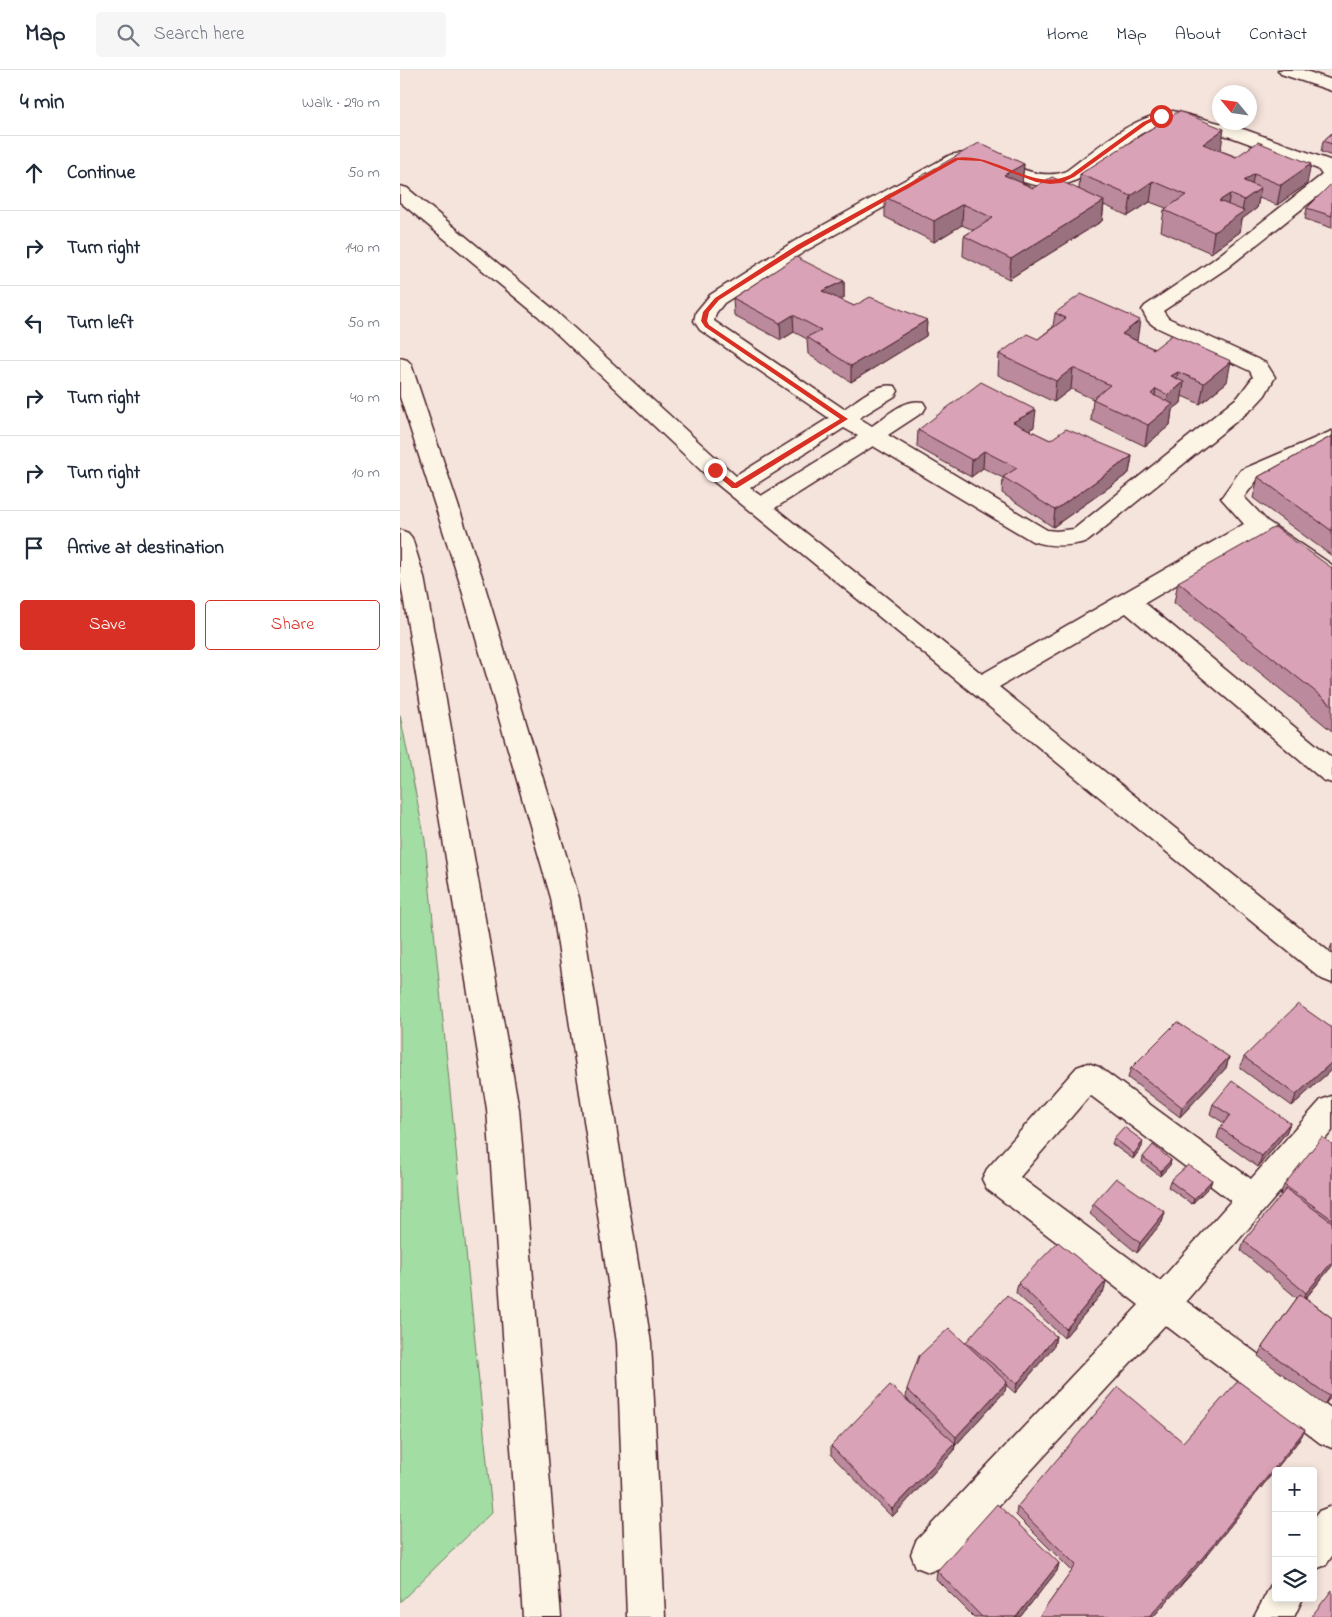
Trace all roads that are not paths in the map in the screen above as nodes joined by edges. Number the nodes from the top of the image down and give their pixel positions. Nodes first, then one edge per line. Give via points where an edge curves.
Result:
1 (1287, 70) edge
2 (1332, 86) edge
3 (1195, 110) dead end
4 (1212, 117) edge
5 (1212, 124) edge
6 (1240, 130) edge
7 (1241, 130) edge
8 (1324, 160) edge
9 (400, 192) edge
10 (400, 364) edge
11 (888, 392) dead end
12 (915, 407) dead end
13 (845, 419) junction
14 (874, 435) junction
15 (1332, 438) edge
16 (734, 487) junction
17 (760, 507) junction
18 (1259, 526) junction
19 (400, 538) edge
20 (1332, 577) edge
21 (1127, 601) junction
22 (981, 686) junction
23 (1332, 773) edge
24 (1332, 971) edge
25 (1332, 1109) edge
26 (1253, 1199) junction
27 (1163, 1303) junction
28 (1332, 1431) edge
29 (1332, 1524) edge
30 (1317, 1546) edge
31 (930, 1554) dead end
32 (1281, 1602) edge
33 (542, 1617) edge
34 (646, 1617) edge
35 (1272, 1617) edge

1 - 2 street
3 - 4 street
5 - 13 street via 1161,116 1145,123 1072,176 1050,183 982,160 957,159 800,246 717,299 706,312 704,321 707,326
6 - 14 street via 1325,165 1332,171 1331,177 1220,264 1152,310 1161,322 1259,367 1264,377 1246,402 1088,531 1069,539 1040,536
7 - 8 street
9 - 16 street via 545,312
10 - 34 street via 471,580 565,898 634,1343
11 - 13 street
12 - 14 street
13 - 14 street
13 - 16 street
14 - 17 street
15 - 18 street via 1249,475 1232,498
16 - 17 street
17 - 22 street
18 - 20 street
18 - 21 street
19 - 33 street via 412,577 503,1109
21 - 22 street
21 - 23 street
22 - 24 street
25 - 26 street
26 - 27 street
26 - 27 street via 1088,1076 998,1179
27 - 28 street
27 - 31 street
29 - 30 street
32 - 35 street

